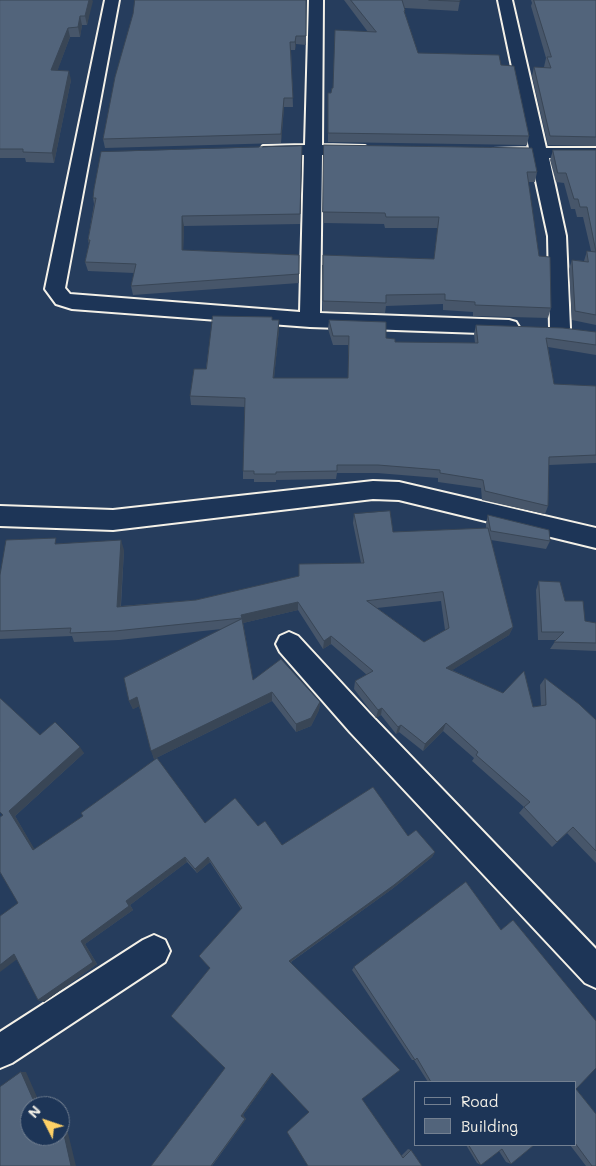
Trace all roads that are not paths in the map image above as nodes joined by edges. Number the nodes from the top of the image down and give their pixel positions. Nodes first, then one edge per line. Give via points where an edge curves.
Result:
1 (112, 0) edge
2 (316, 0) edge
3 (505, 0) edge
4 (313, 149) junction
5 (372, 150) edge
6 (255, 151) edge
7 (479, 152) edge
8 (538, 153) junction
9 (596, 153) edge
10 (310, 320) junction
11 (0, 516) edge
12 (596, 538) edge
13 (289, 644) dead end
14 (154, 951) dead end
15 (596, 972) edge
16 (0, 1052) edge

1 - 10 street via 91,155 55,288 63,298 72,302
2 - 4 street
3 - 8 street
4 - 5 street
4 - 6 street
4 - 10 street
7 - 8 street
8 - 9 street
8 - 10 street via 557,236 552,328
11 - 12 street via 113,520 373,490 399,491
13 - 15 street
14 - 16 street

